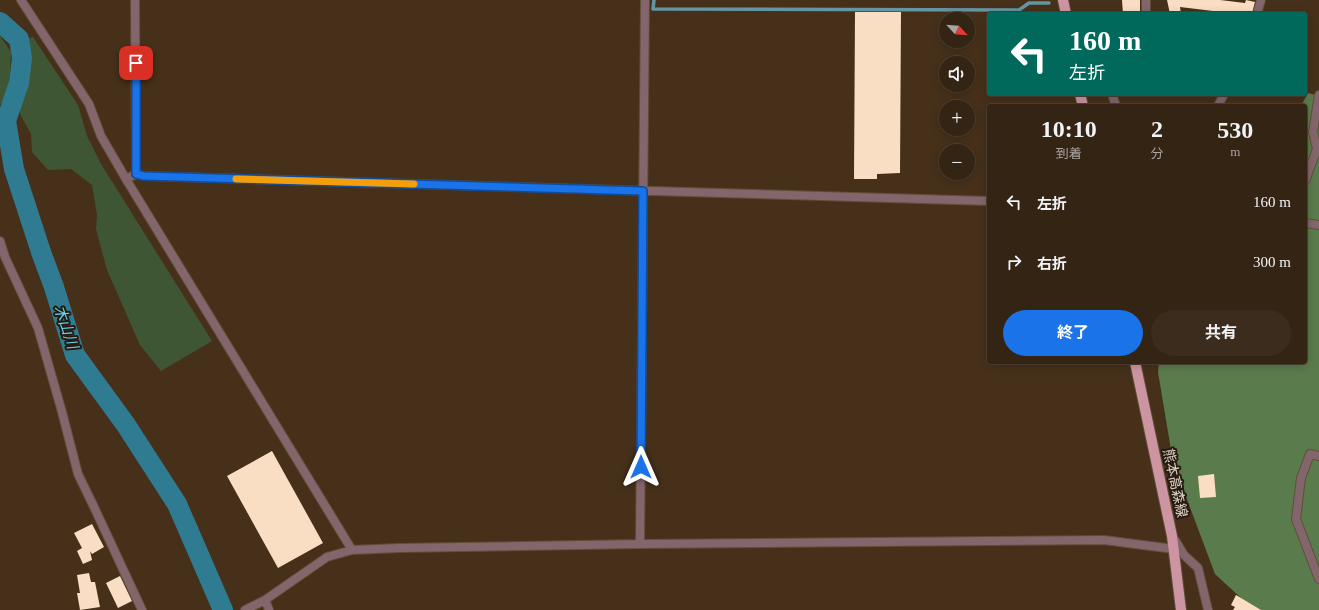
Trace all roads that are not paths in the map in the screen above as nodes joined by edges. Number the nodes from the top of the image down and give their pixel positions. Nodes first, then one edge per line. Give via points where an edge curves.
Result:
1 (21, 0) edge
2 (135, 0) edge
3 (645, 0) edge
4 (1063, 0) edge
5 (1146, 0) edge
6 (1261, 0) edge
7 (1066, 12) edge
8 (1146, 12) edge
9 (1258, 12) edge
10 (1319, 95) edge
11 (136, 174) junction
12 (1307, 176) edge
13 (126, 179) junction
14 (643, 191) junction
15 (987, 201) edge
16 (1307, 223) edge
17 (1319, 225) edge
18 (0, 241) edge
19 (3, 258) edge
20 (1135, 364) edge
21 (1319, 456) edge
22 (1172, 536) junction
23 (640, 544) junction
24 (1174, 549) junction
25 (352, 550) junction
26 (1319, 579) edge
27 (263, 601) junction
28 (142, 610) edge
29 (245, 610) edge
30 (269, 610) edge
31 (1181, 610) edge
32 (1208, 610) edge

1 - 13 street via 89,104 101,136
2 - 11 street
3 - 14 street
4 - 7 main road
5 - 8 street
6 - 9 street
10 - 12 street via 1313,132 1317,149
11 - 13 street
11 - 14 street
13 - 25 street
14 - 15 street
14 - 23 street
16 - 17 street
18 - 19 street
19 - 28 street via 38,328 78,474
20 - 22 main road, 熊本高森線
21 - 26 street via 1310,454 1301,478 1296,519
22 - 24 main road, 熊本高森線
22 - 32 street via 1184,555 1198,568
23 - 24 street via 1104,540
23 - 25 street
24 - 31 main road, 熊本高森線
25 - 27 street via 327,557
27 - 29 street
27 - 30 street

